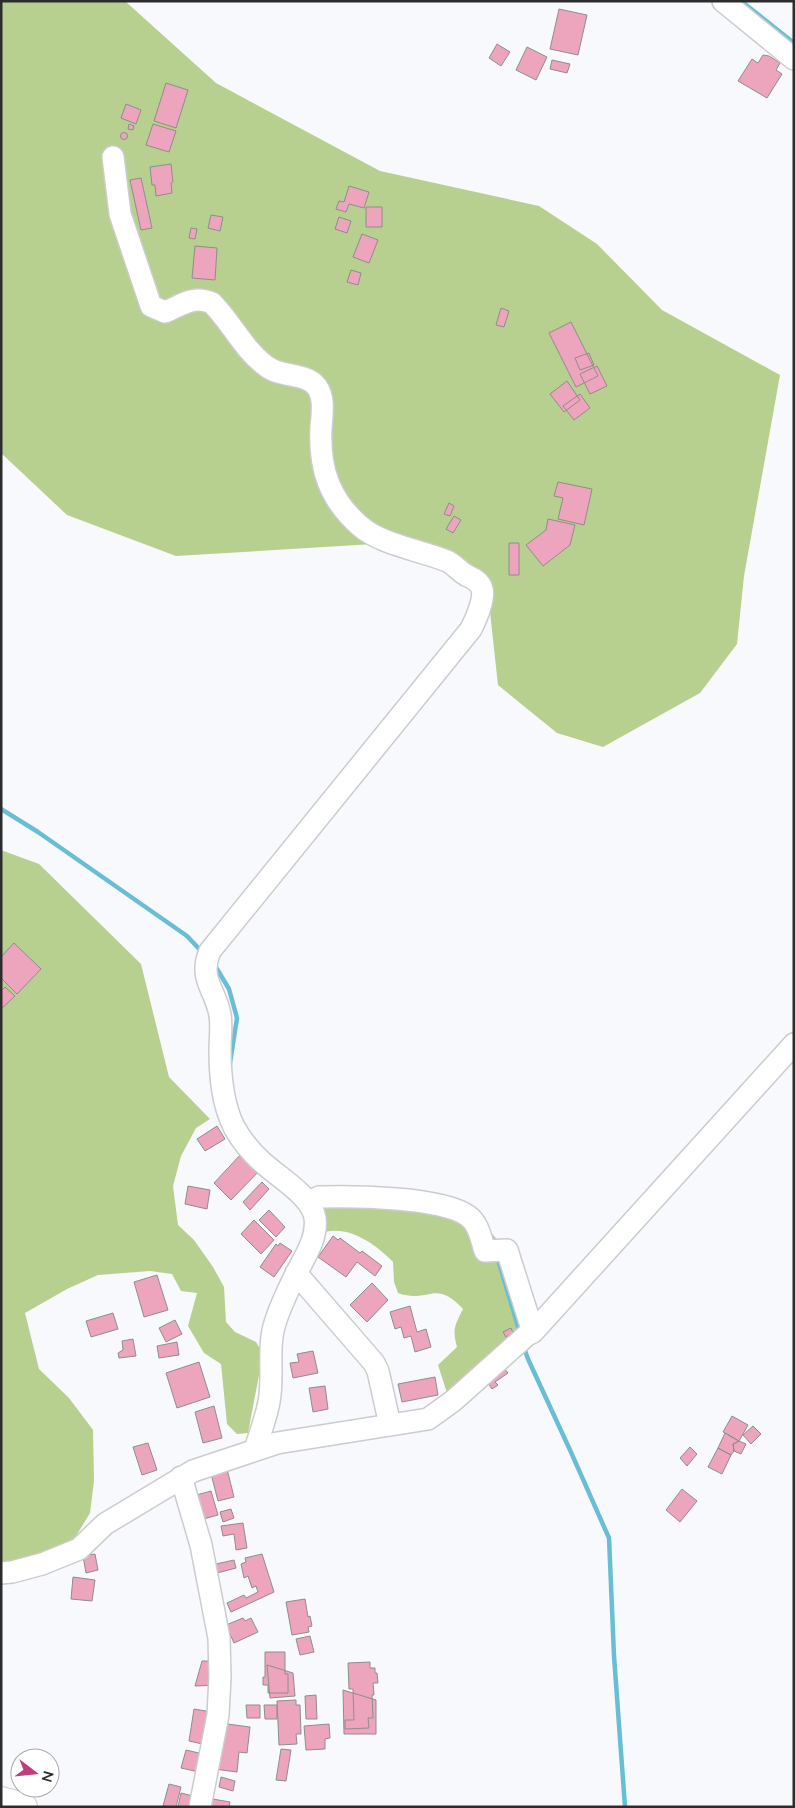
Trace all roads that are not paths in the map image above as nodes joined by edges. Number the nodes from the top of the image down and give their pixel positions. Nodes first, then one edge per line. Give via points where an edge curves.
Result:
1 (723, 1) edge
2 (794, 59) edge
3 (113, 157) dead end
4 (794, 1044) edge
5 (310, 1202) junction
6 (296, 1273) junction
7 (533, 1332) junction
8 (390, 1425) junction
9 (255, 1449) junction
10 (181, 1477) junction
11 (1, 1573) edge
12 (1, 1801) edge
13 (23, 1807) edge
14 (200, 1807) edge

1 - 2 street
3 - 5 street via 120,214 151,306 165,312 195,299 212,303 267,368 310,380 321,395 323,469 332,493 346,512 373,535 449,562 477,581 482,589 481,603 471,629 210,951 206,960 205,970 222,1025 221,1085 234,1125 251,1152
4 - 7 street
5 - 6 street via 316,1219 314,1234
5 - 7 street via 319,1197 390,1199 444,1205 469,1216 478,1229 485,1251 507,1250
6 - 8 street via 374,1363
6 - 9 street via 274,1325 270,1402
7 - 8 street via 428,1419
8 - 9 street
9 - 10 street
10 - 11 street via 105,1524 79,1549 42,1564
10 - 14 street via 201,1545 219,1638 218,1715
12 - 13 highway

